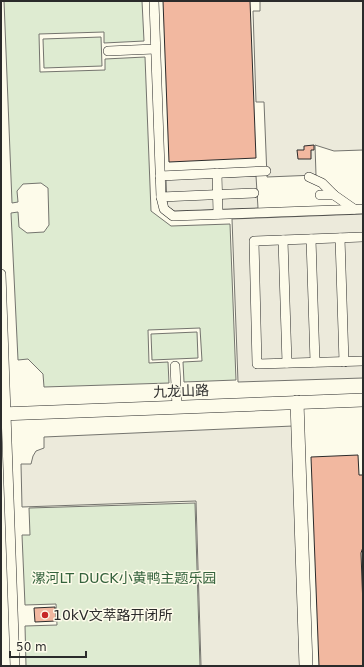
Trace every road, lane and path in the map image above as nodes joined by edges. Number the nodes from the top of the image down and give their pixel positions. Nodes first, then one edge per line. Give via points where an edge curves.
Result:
1 (154, 1) edge
2 (155, 49) junction
3 (108, 51) dead end
4 (266, 171) dead end
5 (217, 173) junction
6 (160, 176) junction
7 (309, 177) dead end
8 (254, 193) dead end
9 (217, 194) junction
10 (320, 195) dead end
11 (334, 195) junction
12 (160, 196) junction
13 (358, 209) edge
14 (218, 214) junction
15 (363, 237) edge
16 (340, 238) junction
17 (311, 239) junction
18 (282, 240) junction
19 (1, 274) edge
20 (363, 361) edge
21 (315, 362) junction
22 (344, 362) junction
23 (288, 363) junction
24 (175, 366) dead end
25 (363, 400) edge
26 (297, 402) junction
27 (177, 407) junction
28 (3, 414) edge
29 (15, 666) edge
30 (306, 666) edge

1 - 2 street
2 - 3 street
2 - 6 street
4 - 5 street
5 - 6 street
5 - 9 street
6 - 12 street
7 - 11 street via 322,183
8 - 9 street
9 - 12 street
9 - 14 street
10 - 11 street
11 - 13 street
12 - 14 street via 164,209 173,216
13 - 14 street
15 - 16 street
16 - 17 street
16 - 22 street
17 - 18 street
17 - 21 street
18 - 23 street
18 - 23 street via 254,241 257,364
19 - 28 street
20 - 22 street
21 - 22 street
21 - 23 street
24 - 27 street
25 - 26 street, 九龙山路
26 - 27 street, 九龙山路
26 - 30 street
27 - 28 street, 九龙山路
28 - 29 street

